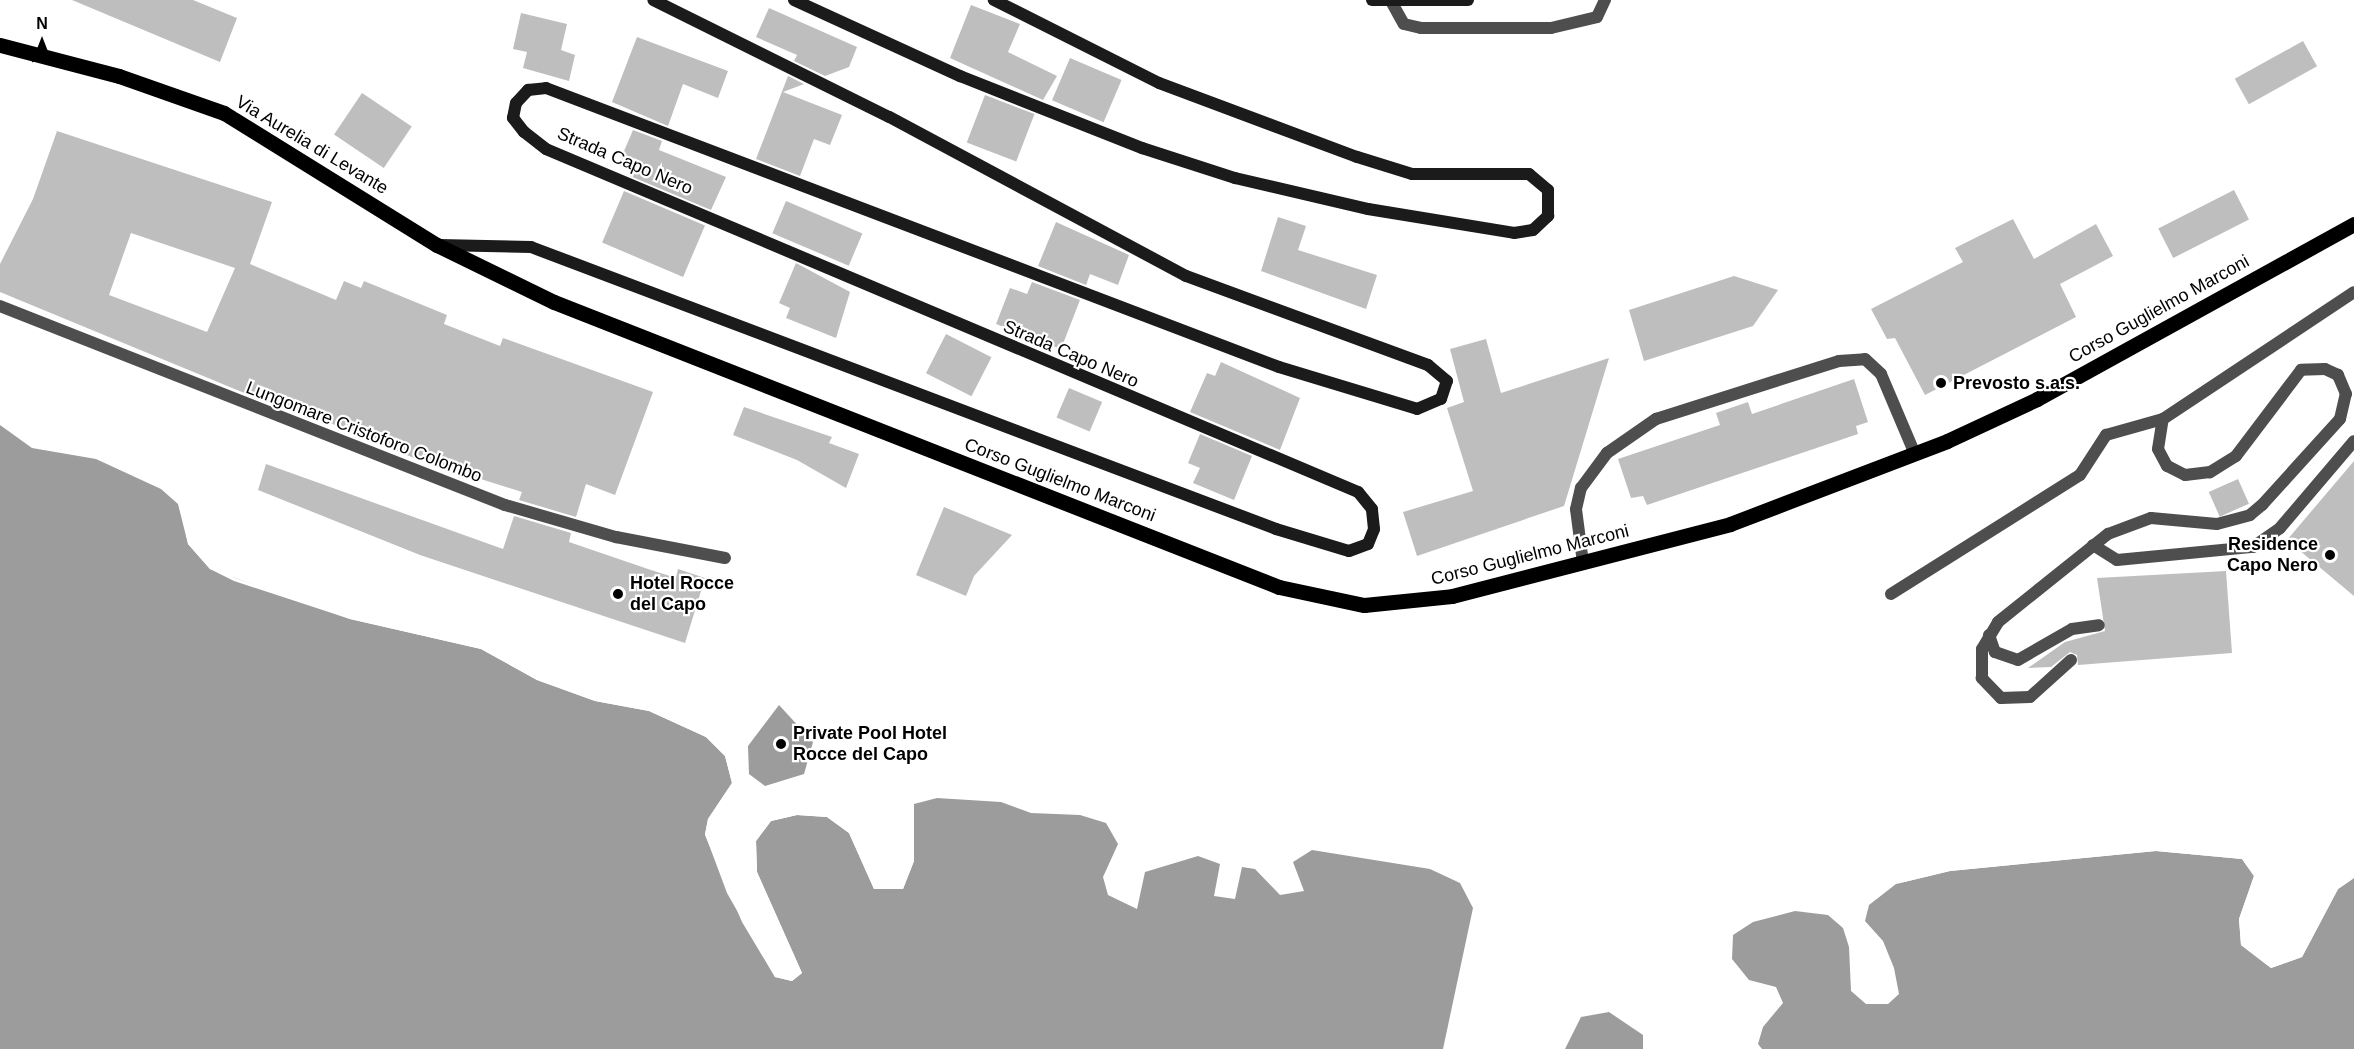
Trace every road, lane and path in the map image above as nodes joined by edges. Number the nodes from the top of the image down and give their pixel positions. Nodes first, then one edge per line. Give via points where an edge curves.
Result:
1 (653, 0) edge
2 (794, 0) edge
3 (994, 0) edge
4 (1372, 0) edge
5 (1468, 0) edge
6 (1605, 0) edge
7 (1391, 1) edge
8 (0, 45) edge
9 (2354, 224) edge
10 (437, 244) junction
11 (2354, 292) edge
12 (554, 302) joint
13 (0, 306) edge
14 (2163, 418) junction
15 (2354, 441) edge
16 (1915, 454) junction
17 (2093, 545) junction
18 (725, 558) dead end
19 (1583, 563) junction
20 (1891, 594) dead end
21 (2099, 625) dead end
22 (1989, 635) junction
23 (2071, 660) dead end

1 - 10 street, Strada Capo Nero via 889,117 1186,276 1428,365 1447,381 1441,399 1409,407 1279,367 546,88 528,90 516,104 513,118 524,132 546,149 1359,492 1372,509 1374,529 1368,544 1349,550 1276,529 531,247
2 - 3 street via 960,76 1235,178 1368,209 1514,233 1533,230 1548,216 1548,190 1529,174 1412,174 1357,157 1159,83
4 - 7 street
5 - 7 street
6 - 7 street via 1597,17 1551,28 1421,28 1404,24
8 - 10 main road, Via Aurelia di Levante via 119,76 224,113
9 - 16 main road, Corso Guglielmo Marconi via 2037,399
10 - 12 main road, Via Aurelia di Levante
11 - 14 street
12 - 19 main road, Corso Guglielmo Marconi via 1317,598 1402,603 1452,596
13 - 18 street, Lungomare Cristoforo Colombo via 505,505 616,537
14 - 17 street via 2158,449 2168,466 2199,475 2236,456 2301,370 2325,369 2338,375 2346,394 2333,429 2250,515 2217,525 2135,521
14 - 20 street via 2106,435 2080,475
15 - 17 street via 2280,528 2253,547 2116,560
16 - 19 main road, Corso Guglielmo Marconi via 1730,525
16 - 19 street via 1881,374 1864,359 1839,361 1656,419 1607,453 1581,488 1577,517
17 - 22 street via 2018,603
21 - 22 street via 2072,629 2018,660 1995,652
22 - 23 street via 1981,656 1982,678 2001,698 2030,697

